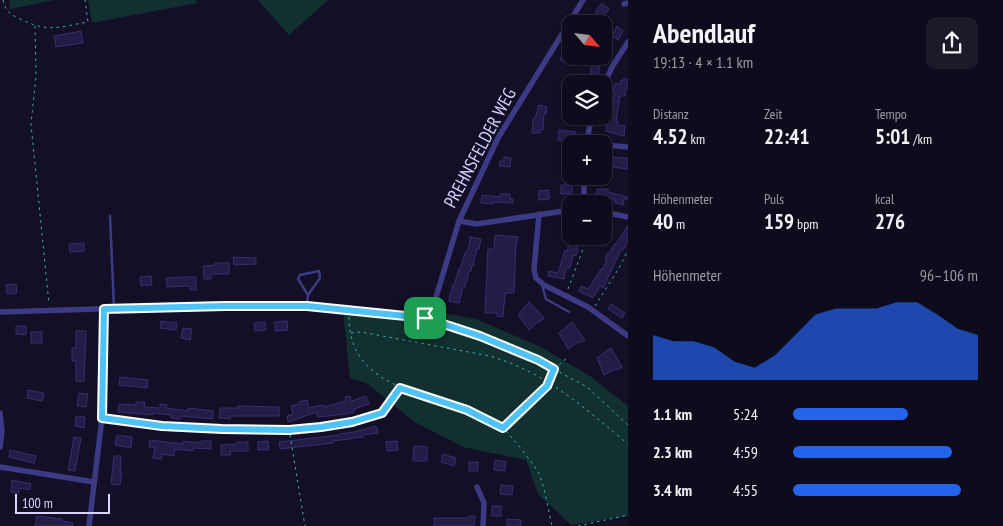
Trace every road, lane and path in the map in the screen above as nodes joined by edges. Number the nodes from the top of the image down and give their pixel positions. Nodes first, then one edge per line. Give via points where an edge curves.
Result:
1 (3, 0) edge
2 (84, 0) edge
3 (583, 0) edge
4 (35, 26) junction
5 (628, 42) edge
6 (608, 75) edge
7 (612, 146) edge
8 (628, 147) edge
9 (562, 211) edge
10 (612, 213) edge
11 (539, 214) junction
12 (110, 216) dead end
13 (628, 216) edge
14 (459, 221) junction
15 (585, 245) edge
16 (628, 250) edge
17 (541, 282) junction
18 (308, 295) junction
19 (566, 296) junction
20 (307, 306) junction
21 (104, 309) junction
22 (114, 309) junction
23 (50, 310) junction
24 (592, 310) junction
25 (349, 311) junction
26 (0, 312) edge
27 (569, 312) dead end
28 (425, 318) junction
29 (350, 334) junction
30 (628, 336) edge
31 (567, 358) dead end
32 (554, 369) junction
33 (549, 381) junction
34 (400, 388) junction
35 (0, 413) edge
36 (382, 413) joint
37 (102, 418) junction
38 (628, 425) edge
39 (503, 428) junction
40 (289, 430) junction
41 (628, 444) edge
42 (0, 447) edge
43 (0, 467) edge
44 (94, 482) junction
45 (476, 487) dead end
46 (628, 514) edge
47 (89, 526) edge
48 (305, 526) edge
49 (483, 526) edge
50 (552, 526) edge
51 (578, 526) edge

1 - 4 path via 10,14
2 - 4 path via 88,22 52,28
3 - 14 street, PREHNSFELDER WEG via 498,138
4 - 23 path via 36,76 32,124
5 - 6 street
7 - 8 street
9 - 11 street
10 - 13 street
11 - 14 street via 477,224
11 - 17 street via 534,270
12 - 22 lane
14 - 28 street, PREHNSFELDER WEG via 432,311
15 - 19 path
16 - 24 path
17 - 19 street
17 - 27 lane via 546,300
18 - 18 lane via 320,278 319,270 298,278
18 - 20 lane
19 - 24 street
20 - 22 street
20 - 25 street
21 - 22 street
21 - 23 street
21 - 37 street
23 - 26 street
24 - 30 street
25 - 28 street
25 - 29 path
28 - 32 path via 480,336
29 - 33 path via 361,332 490,356
29 - 34 path via 363,363
31 - 32 path
32 - 33 path
32 - 38 path via 587,387
33 - 39 path
33 - 41 path
34 - 36 path
34 - 39 path via 467,410
35 - 42 street
36 - 40 street via 352,422
37 - 40 street via 162,426
37 - 44 street
39 - 50 path via 540,474
40 - 48 path
43 - 44 street
44 - 47 street
45 - 49 street via 484,503
46 - 51 path

